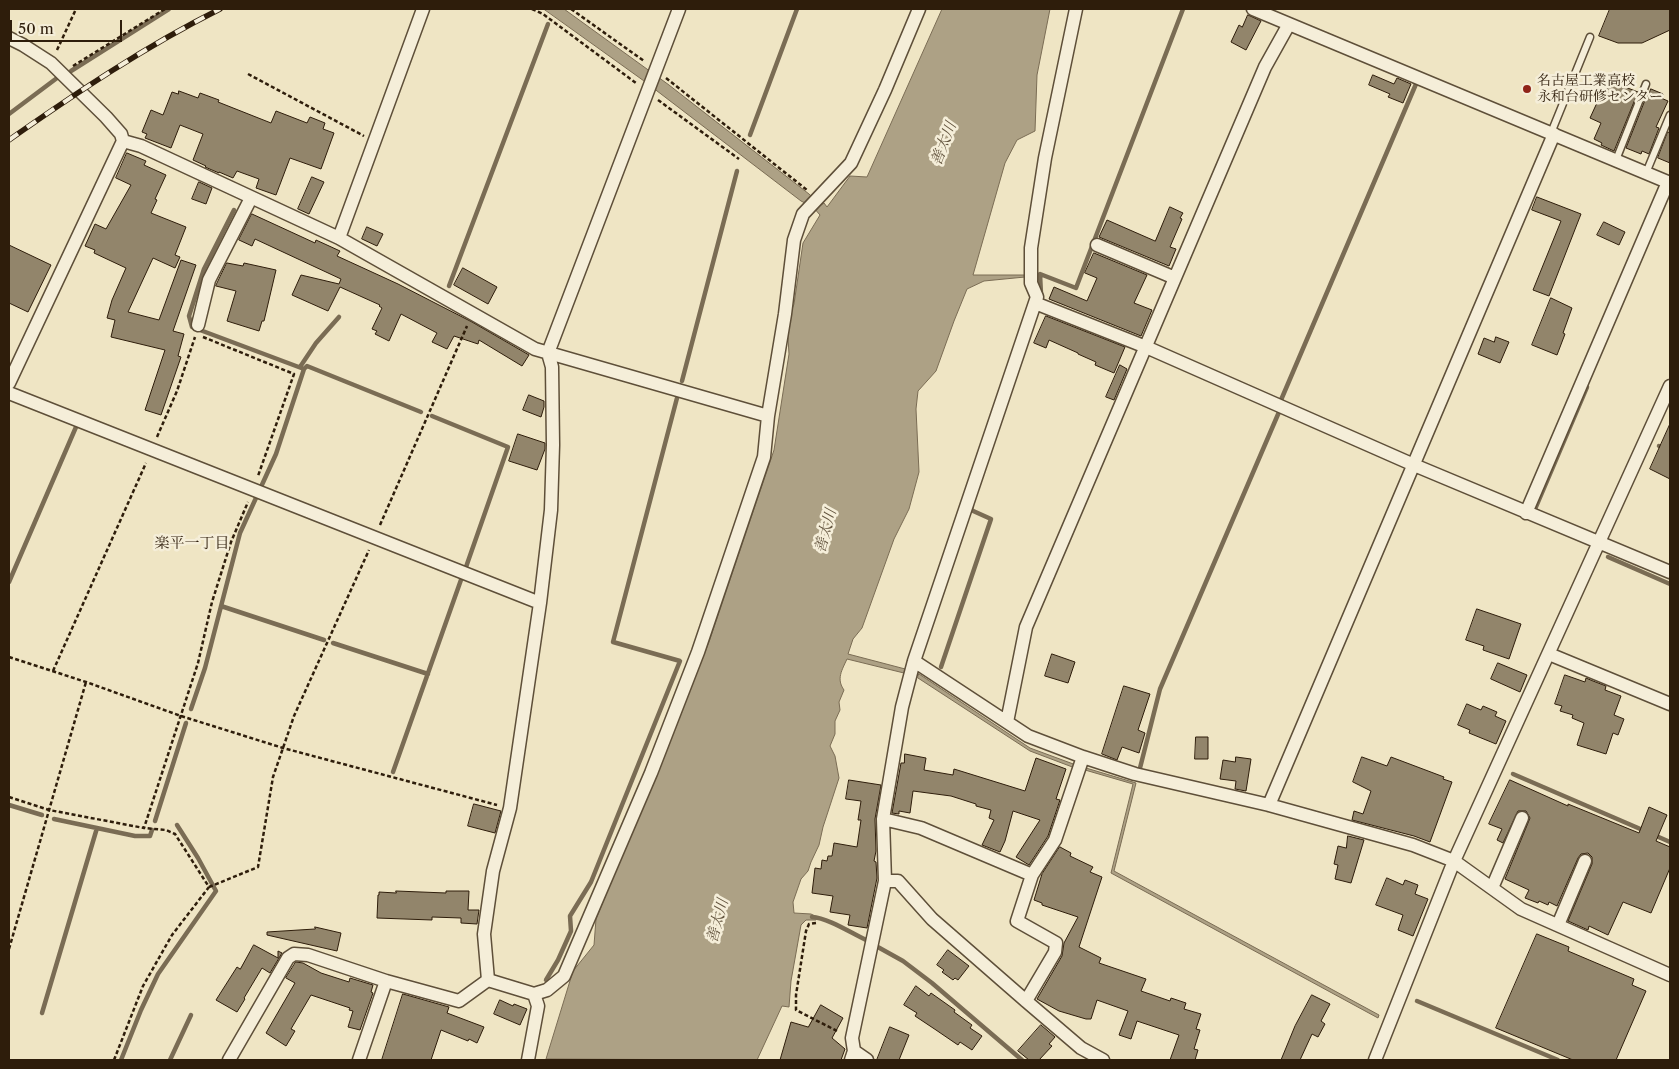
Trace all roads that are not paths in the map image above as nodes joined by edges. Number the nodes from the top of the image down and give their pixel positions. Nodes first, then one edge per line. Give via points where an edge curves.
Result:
1 (423, 9) edge
2 (679, 9) edge
3 (919, 9) edge
4 (1076, 9) edge
5 (1253, 9) edge
6 (1288, 24) junction
7 (1590, 36) dead end
8 (9, 38) edge
9 (1646, 84) dead end
10 (1670, 115) edge
11 (1552, 133) junction
12 (123, 141) junction
13 (1616, 160) junction
14 (1646, 173) junction
15 (1669, 182) edge
16 (251, 198) junction
17 (339, 238) junction
18 (1097, 245) dead end
19 (1175, 278) junction
20 (1035, 302) junction
21 (198, 325) dead end
22 (1146, 347) junction
23 (548, 353) junction
24 (9, 383) edge
25 (1670, 388) edge
26 (9, 393) edge
27 (768, 416) junction
28 (1414, 465) junction
29 (1526, 513) junction
30 (1599, 542) junction
31 (1670, 572) edge
32 (540, 603) junction
33 (1549, 654) junction
34 (914, 661) junction
35 (1670, 704) edge
36 (1007, 722) junction
37 (1083, 757) junction
38 (1269, 805) junction
39 (1522, 818) dead end
40 (882, 819) junction
41 (1454, 861) junction
42 (1585, 861) dead end
43 (1032, 875) junction
44 (885, 881) junction
45 (1492, 888) junction
46 (1558, 925) junction
47 (1670, 975) edge
48 (488, 980) junction
49 (386, 981) junction
50 (534, 994) junction
51 (1026, 1001) junction
52 (852, 1056) edge
53 (228, 1060) edge
54 (359, 1060) edge
55 (528, 1060) edge
56 (867, 1060) edge
57 (1103, 1060) edge
58 (1375, 1060) edge

1 - 17 street
2 - 23 street
3 - 27 street via 851,163 803,214 794,240
4 - 20 street via 1045,158 1031,248 1031,283 1037,297
5 - 6 street
6 - 11 street
6 - 19 street via 1265,67
7 - 11 lane
8 - 12 street via 51,63 116,128
9 - 13 lane
10 - 14 lane
11 - 13 street
11 - 28 street
12 - 16 street via 141,146
12 - 24 street
13 - 14 street
14 - 15 street
15 - 29 street
16 - 17 street
16 - 21 street via 209,280
17 - 23 street via 535,349
18 - 19 street
19 - 22 street
20 - 22 street
20 - 34 street
22 - 28 street
22 - 36 street via 1026,627
23 - 27 street
23 - 32 street via 552,367 554,444 551,510
25 - 30 street
26 - 32 street
27 - 50 street via 764,457 698,652 651,773 564,976 546,990
28 - 29 street
28 - 38 street
29 - 30 street
30 - 31 street
30 - 33 street
32 - 48 street via 510,808 493,871 484,934
33 - 35 street
33 - 41 street
34 - 36 street
34 - 40 street via 902,707
36 - 37 street via 1028,736
37 - 38 street via 1135,774
37 - 43 street via 1055,840
38 - 41 street via 1413,845
39 - 45 street
40 - 43 street via 921,828
40 - 44 street
41 - 45 street
41 - 58 street
42 - 46 street
43 - 51 street via 1017,921 1056,943 1055,952
44 - 51 street via 898,881 932,919
44 - 52 street via 852,1038
45 - 46 street via 1521,909
46 - 47 street
48 - 49 street via 459,1001
48 - 50 street
49 - 53 street via 308,955 294,954 288,958
49 - 54 street
50 - 55 street via 538,1006
51 - 57 street via 1081,1048
52 - 56 street

